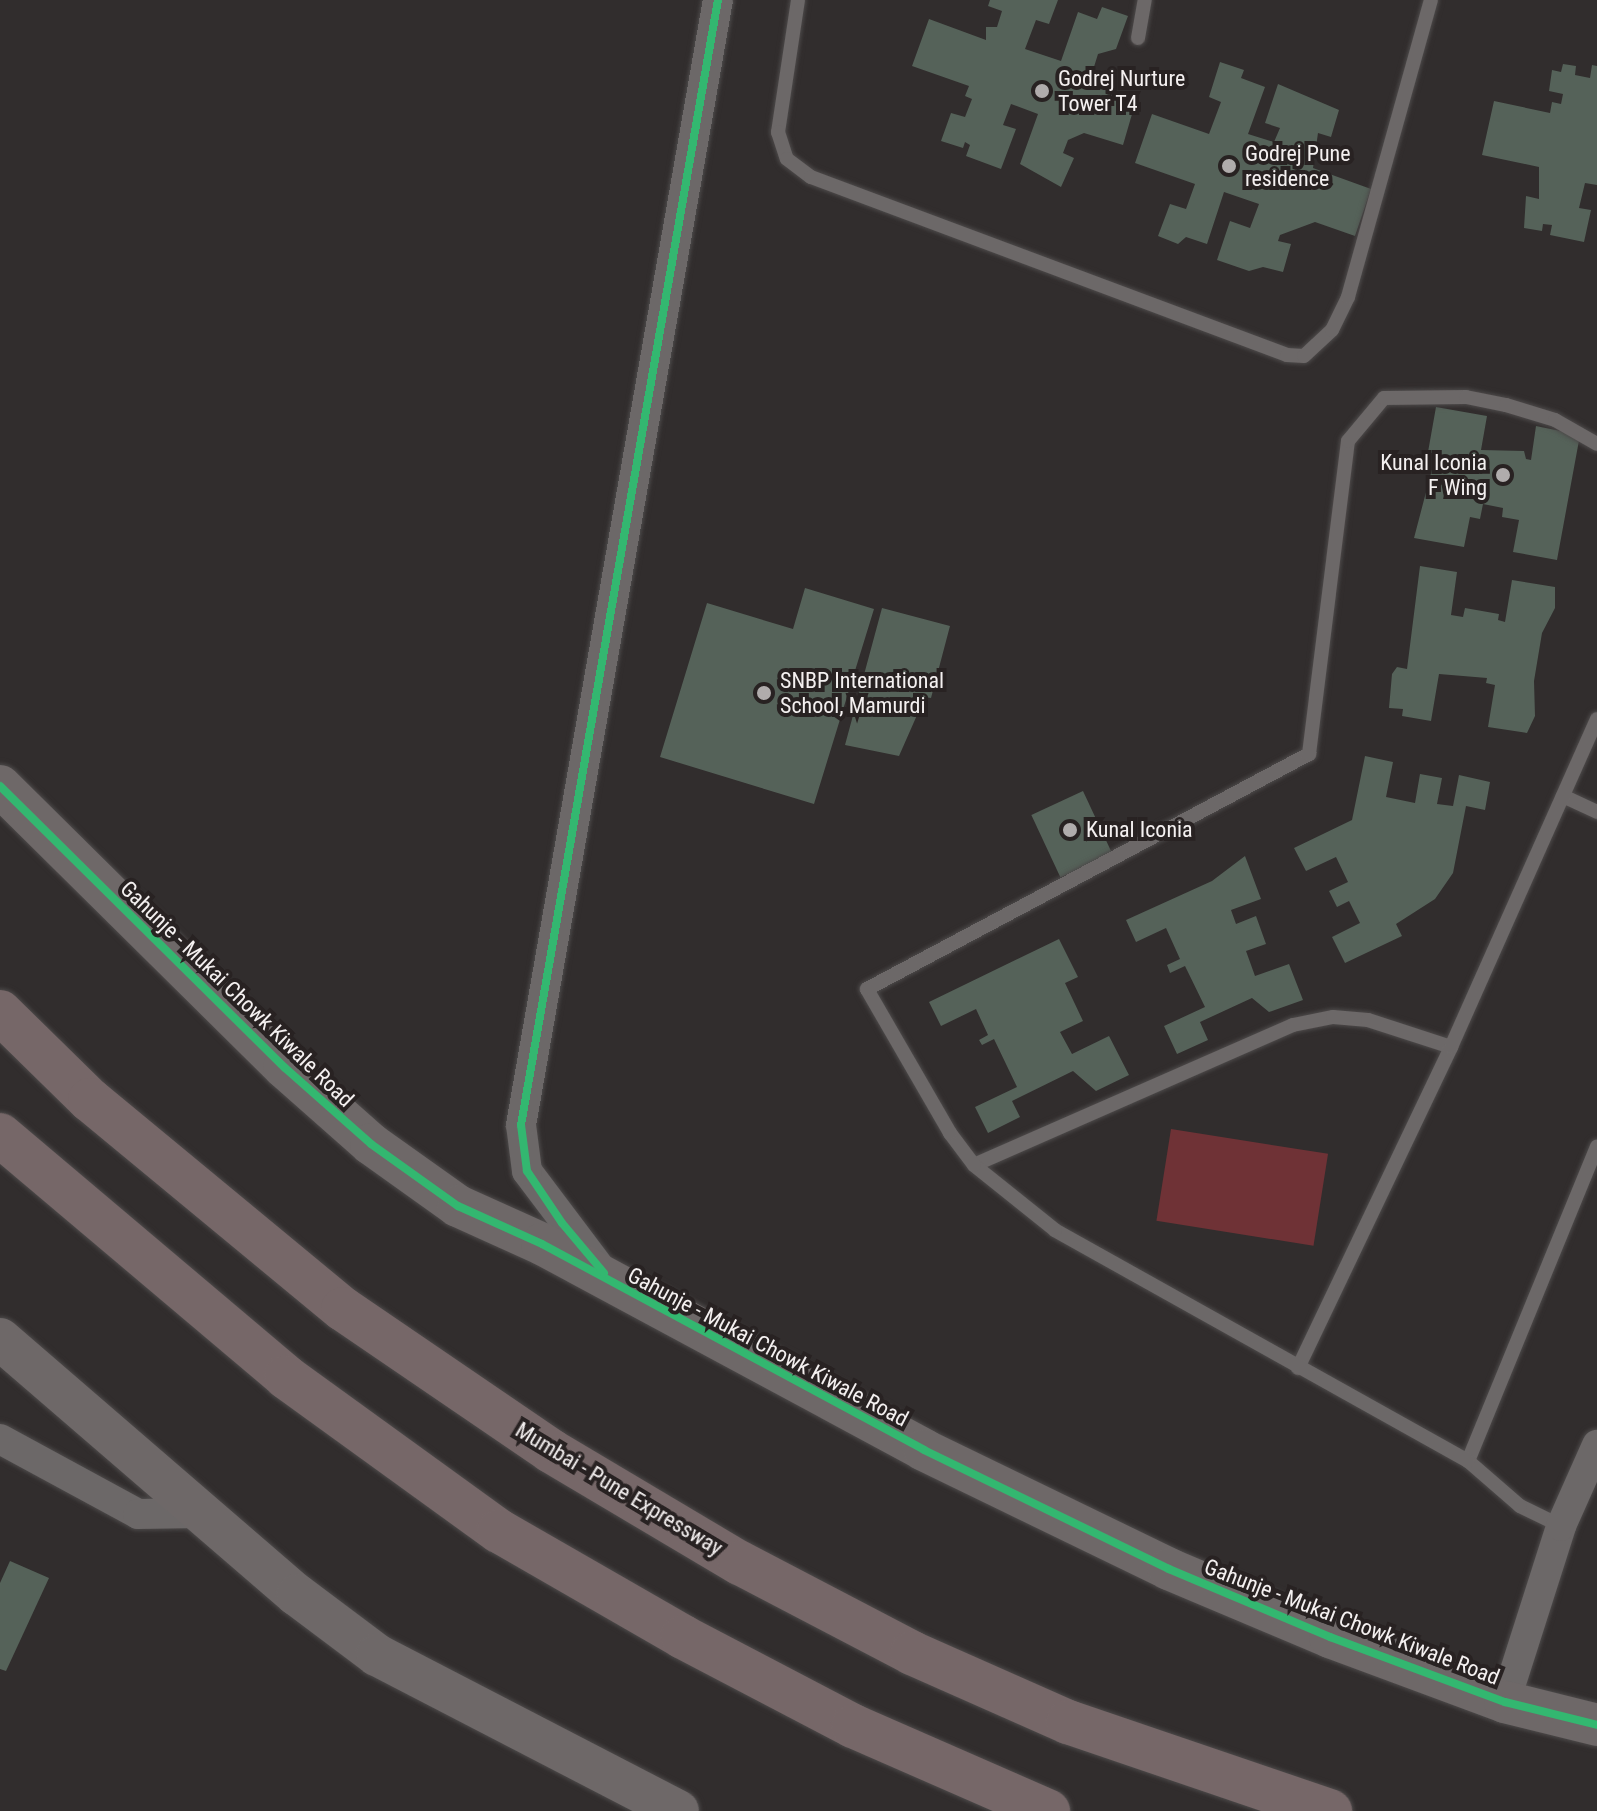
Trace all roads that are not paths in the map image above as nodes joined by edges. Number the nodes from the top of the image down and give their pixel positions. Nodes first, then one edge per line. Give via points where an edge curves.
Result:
1 (718, 0) edge
2 (798, 0) edge
3 (1145, 0) edge
4 (1431, 0) edge
5 (1138, 38) dead end
6 (1597, 444) edge
7 (1597, 719) edge
8 (0, 786) edge
9 (1563, 796) junction
10 (1597, 812) edge
11 (0, 1012) edge
12 (1451, 1047) junction
13 (0, 1135) edge
14 (1597, 1146) edge
15 (974, 1165) junction
16 (615, 1286) junction
17 (0, 1339) edge
18 (1298, 1368) junction
19 (0, 1439) edge
20 (1597, 1445) edge
21 (1468, 1461) junction
22 (200, 1513) junction
23 (1561, 1526) junction
24 (1505, 1702) junction
25 (1597, 1725) edge
26 (678, 1811) edge
27 (1048, 1811) edge
28 (1330, 1811) edge

1 - 16 street via 521,1125 527,1171
2 - 4 lane via 778,132 787,159 811,177 1287,355 1304,356 1332,330 1348,297
3 - 5 lane
6 - 15 lane via 1555,420 1506,405 1466,397 1384,398 1348,441 1309,754 867,989
7 - 9 lane
8 - 16 street, Gahunje - Mukai Chowk Kiwale Road via 284,1067 371,1144 458,1206 542,1244
9 - 10 lane
9 - 12 lane
11 - 28 highway, Mumbai - Pune Expressway via 90,1100 343,1309 551,1451 740,1563 912,1653 1068,1722
12 - 15 lane via 1368,1020 1333,1017 1293,1025
12 - 18 lane
13 - 27 highway via 286,1377 499,1531 683,1637 853,1726
14 - 21 lane
15 - 18 lane via 1055,1230
16 - 24 street, Gahunje - Mukai Chowk Kiwale Road via 924,1450 1169,1569
17 - 22 street
18 - 21 lane
19 - 22 street via 138,1514
20 - 23 street
21 - 23 lane via 1520,1506
22 - 26 street via 377,1655
23 - 24 street
24 - 25 street, Gahunje - Mukai Chowk Kiwale Road

